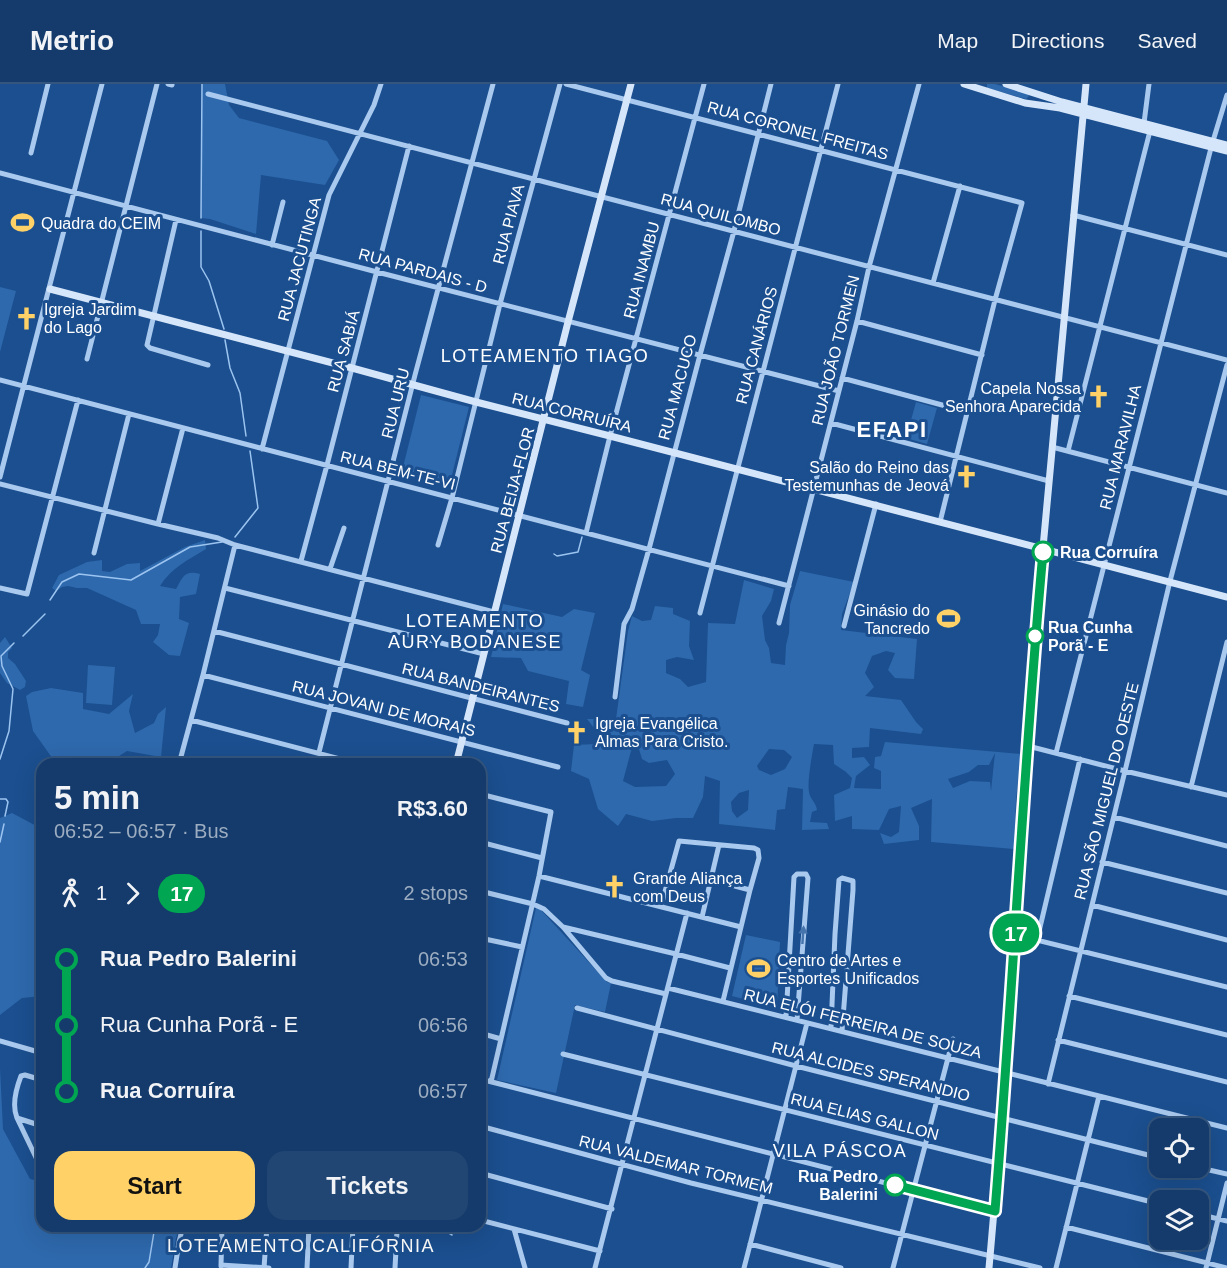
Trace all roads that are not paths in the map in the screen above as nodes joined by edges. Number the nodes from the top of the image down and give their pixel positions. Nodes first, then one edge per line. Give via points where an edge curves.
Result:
1 (48, 84) edge
2 (102, 84) edge
3 (157, 84) edge
4 (381, 84) edge
5 (493, 84) edge
6 (560, 84) edge
7 (566, 84) edge
8 (631, 84) edge
9 (704, 84) edge
10 (771, 84) edge
11 (838, 84) edge
12 (919, 84) edge
13 (964, 84) edge
14 (1006, 84) edge
15 (1086, 84) edge
16 (1149, 84) edge
17 (981, 87) edge
18 (1029, 91) junction
19 (208, 94) dead end
20 (1227, 95) edge
21 (627, 100) junction
22 (1025, 103) junction
23 (1083, 110) junction
24 (695, 117) junction
25 (1144, 123) junction
26 (1150, 131) junction
27 (360, 134) junction
28 (759, 134) junction
29 (1212, 144) junction
30 (1227, 145) edge
31 (410, 146) junction
32 (821, 150) junction
33 (1227, 152) edge
34 (31, 153) dead end
35 (472, 162) junction
36 (896, 170) junction
37 (0, 173) edge
38 (534, 178) junction
39 (960, 186) junction
40 (74, 193) junction
41 (602, 196) junction
42 (282, 202) dead end
43 (125, 206) junction
44 (670, 214) junction
45 (1073, 215) junction
46 (176, 219) junction
47 (1125, 228) junction
48 (734, 231) junction
49 (272, 244) junction
50 (1187, 245) junction
51 (796, 247) junction
52 (314, 255) junction
53 (1227, 255) edge
54 (870, 267) junction
55 (377, 272) junction
56 (933, 283) junction
57 (50, 289) junction
58 (440, 289) junction
59 (995, 300) junction
60 (101, 302) junction
61 (500, 304) junction
62 (154, 316) junction
63 (1064, 317) junction
64 (568, 321) junction
65 (857, 321) junction
66 (1100, 327) junction
67 (636, 339) junction
68 (1161, 343) junction
69 (288, 351) junction
70 (700, 355) junction
71 (982, 355) junction
72 (87, 359) dead end
73 (1227, 363) edge
74 (208, 365) dead end
75 (352, 368) junction
76 (763, 372) junction
77 (842, 378) junction
78 (0, 380) edge
79 (414, 385) junction
80 (23, 386) junction
81 (839, 391) junction
82 (78, 400) junction
83 (476, 402) junction
84 (968, 412) junction
85 (129, 414) junction
86 (544, 419) junction
87 (831, 423) junction
88 (183, 428) junction
89 (610, 435) junction
90 (1052, 447) junction
91 (262, 449) junction
92 (1068, 451) junction
93 (674, 452) junction
94 (957, 456) junction
95 (327, 465) junction
96 (1128, 467) junction
97 (737, 469) junction
98 (0, 477) edge
99 (1049, 481) junction
100 (388, 482) junction
101 (0, 484) edge
102 (1196, 485) junction
103 (814, 489) junction
104 (1227, 493) edge
105 (52, 497) junction
106 (452, 498) junction
107 (876, 504) junction
108 (104, 510) junction
109 (519, 515) junction
110 (940, 522) junction
111 (158, 524) junction
112 (344, 528) dead end
113 (586, 532) junction
114 (235, 545) junction
115 (438, 545) dead end
116 (649, 549) junction
117 (1043, 549) junction
118 (94, 553) dead end
119 (301, 561) junction
120 (1104, 564) junction
121 (712, 566) junction
122 (330, 569) junction
123 (363, 578) junction
124 (1170, 581) junction
125 (789, 586) junction
126 (0, 588) edge
127 (225, 588) junction
128 (1227, 597) edge
129 (494, 612) junction
130 (700, 613) dead end
131 (352, 621) junction
132 (779, 623) dead end
133 (844, 626) dead end
134 (214, 631) junction
135 (1227, 642) edge
136 (483, 654) junction
137 (341, 665) junction
138 (203, 675) junction
139 (615, 697) dead end
140 (472, 698) junction
141 (329, 709) junction
142 (191, 720) junction
143 (567, 723) dead end
144 (462, 742) junction
145 (1028, 746) junction
146 (318, 753) junction
147 (1056, 753) junction
148 (181, 758) edge
149 (317, 758) edge
150 (337, 758) edge
151 (458, 758) edge
152 (1080, 759) junction
153 (558, 767) dead end
154 (1125, 771) junction
155 (1191, 788) junction
156 (1227, 795) edge
157 (486, 796) edge
158 (1114, 817) junction
159 (486, 844) edge
160 (719, 846) junction
161 (1227, 846) edge
162 (542, 858) junction
163 (1102, 862) junction
164 (539, 876) junction
165 (712, 880) junction
166 (750, 890) junction
167 (486, 892) edge
168 (1227, 893) edge
169 (533, 904) junction
170 (1092, 905) junction
171 (661, 906) junction
172 (687, 913) junction
173 (702, 917) junction
174 (563, 927) junction
175 (741, 927) junction
176 (1016, 935) junction
177 (486, 939) edge
178 (1037, 940) junction
179 (1227, 940) edge
180 (522, 947) junction
181 (1081, 951) junction
182 (676, 954) junction
183 (730, 968) junction
184 (1227, 987) edge
185 (667, 991) junction
186 (1069, 996) junction
187 (723, 1001) junction
188 (577, 1008) dead end
189 (786, 1017) junction
190 (797, 1020) junction
191 (807, 1023) junction
192 (831, 1028) junction
193 (657, 1029) junction
194 (842, 1031) junction
195 (486, 1035) edge
196 (1227, 1035) edge
197 (501, 1039) junction
198 (953, 1039) dead end
199 (1058, 1040) junction
200 (0, 1041) edge
201 (36, 1051) edge
202 (563, 1054) dead end
203 (948, 1058) junction
204 (796, 1066) junction
205 (1006, 1073) junction
206 (646, 1075) junction
207 (36, 1078) edge
208 (486, 1081) edge
209 (491, 1082) junction
210 (1227, 1083) edge
211 (1048, 1084) junction
212 (1099, 1096) junction
213 (936, 1102) junction
214 (785, 1110) junction
215 (17, 1118) junction
216 (634, 1119) junction
217 (1002, 1119) junction
218 (36, 1124) edge
219 (486, 1128) edge
220 (1227, 1128) edge
221 (1088, 1141) junction
222 (925, 1145) junction
223 (774, 1154) junction
224 (1149, 1155) edge
225 (36, 1158) edge
226 (623, 1163) junction
227 (999, 1164) junction
228 (1209, 1170) edge
229 (1227, 1174) edge
230 (486, 1175) edge
231 (1227, 1183) edge
232 (1078, 1184) junction
233 (913, 1190) junction
234 (762, 1199) junction
235 (1149, 1201) edge
236 (612, 1209) junction
237 (995, 1211) junction
238 (1209, 1217) edge
239 (1218, 1219) junction
240 (1227, 1221) edge
241 (486, 1222) edge
242 (1066, 1227) junction
243 (514, 1229) junction
244 (182, 1232) edge
245 (222, 1232) edge
246 (267, 1232) edge
247 (309, 1232) edge
248 (353, 1232) edge
249 (397, 1232) edge
250 (902, 1235) junction
251 (750, 1244) junction
252 (600, 1251) junction
253 (991, 1256) junction
254 (1206, 1265) edge
255 (221, 1266) edge
256 (175, 1268) edge
257 (264, 1268) edge
258 (269, 1268) edge
259 (307, 1268) edge
260 (351, 1268) edge
261 (395, 1268) edge
262 (525, 1268) edge
263 (595, 1268) edge
264 (744, 1268) edge
265 (841, 1268) edge
266 (893, 1268) edge
267 (989, 1268) edge
268 (1040, 1268) edge
269 (1056, 1268) edge
270 (1227, 1268) edge

1 - 34 street
2 - 40 street
3 - 43 street
4 - 27 street, RUA JACUTINGA
5 - 35 street, RUA URU
6 - 38 street, RUA PIAVA
7 - 21 street, RUA CORONEL FREITAS
8 - 21 street, RUA BEIJA-FLOR
9 - 24 street, RUA INAMBU
10 - 28 street, RUA MACUCO
11 - 32 street, RUA CANÁRIOS
12 - 36 street, RUA JOÃO TORMEN
13 - 17 street
14 - 18 street
15 - 23 street
16 - 25 street
17 - 22 street
18 - 22 street via 1030,98
18 - 23 street
19 - 27 street, RUA QUILOMBO
20 - 29 street, RUA MARAVILHA
21 - 24 street, RUA CORONEL FREITAS
21 - 41 street, RUA BEIJA-FLOR
22 - 23 street
23 - 25 street
23 - 26 street
23 - 45 street
24 - 28 street, RUA CORONEL FREITAS
24 - 44 street, RUA INAMBU
25 - 29 street
26 - 29 street
26 - 47 street
27 - 31 street, RUA QUILOMBO
27 - 52 street, RUA JACUTINGA via 329,195
28 - 32 street, RUA CORONEL FREITAS
28 - 48 street, RUA MACUCO
29 - 30 street
29 - 33 street
29 - 50 street, RUA MARAVILHA
31 - 35 street, RUA QUILOMBO
31 - 55 street, RUA SABIÁ
32 - 36 street, RUA CORONEL FREITAS
32 - 51 street, RUA CANÁRIOS
35 - 38 street, RUA QUILOMBO
35 - 58 street, RUA URU
36 - 39 street, RUA CORONEL FREITAS
36 - 54 street, RUA JOÃO TORMEN
37 - 40 street, RUA PARDAIS - D
38 - 41 street, RUA QUILOMBO
38 - 61 street, RUA PIAVA
39 - 56 street
39 - 59 street, RUA CORONEL FREITAS via 1022,203
40 - 43 street, RUA PARDAIS - D
40 - 57 street
41 - 44 street, RUA QUILOMBO
41 - 64 street, RUA BEIJA-FLOR
42 - 49 street
43 - 46 street, RUA PARDAIS - D
43 - 60 street
44 - 48 street, RUA QUILOMBO
44 - 67 street, RUA INAMBU
45 - 47 street
45 - 63 street
46 - 49 street, RUA PARDAIS - D
46 - 62 street
47 - 50 street
47 - 66 street
48 - 51 street, RUA QUILOMBO
48 - 70 street, RUA MACUCO
49 - 52 street, RUA PARDAIS - D
50 - 53 street
50 - 68 street, RUA MARAVILHA
51 - 54 street, RUA QUILOMBO
51 - 76 street, RUA CANÁRIOS
52 - 55 street, RUA PARDAIS - D
52 - 69 street, RUA JACUTINGA
54 - 56 street, RUA QUILOMBO
54 - 65 street, RUA JOÃO TORMEN
55 - 58 street, RUA PARDAIS - D
55 - 75 street, RUA SABIÁ
56 - 59 street, RUA QUILOMBO
57 - 60 street, RUA CORRUÍRA
57 - 80 street
58 - 61 street, RUA PARDAIS - D
58 - 79 street, RUA URU
59 - 63 street, RUA QUILOMBO
59 - 71 street
60 - 62 street, RUA CORRUÍRA
60 - 72 street
61 - 64 street, RUA PARDAIS - D
61 - 83 street, RUA PIAVA
62 - 69 street, RUA CORRUÍRA
62 - 74 street via 147,345 150,348
63 - 66 street, RUA QUILOMBO
63 - 90 street
64 - 67 street, RUA PARDAIS - D
64 - 86 street, RUA BEIJA-FLOR
65 - 71 street
65 - 77 street, RUA JOÃO TORMEN
66 - 68 street, RUA QUILOMBO
66 - 92 street
67 - 70 street, RUA PARDAIS - D
67 - 89 street, RUA INAMBU
68 - 73 street, RUA QUILOMBO
68 - 96 street, RUA MARAVILHA
69 - 75 street, RUA CORRUÍRA
69 - 91 street, RUA JACUTINGA
70 - 76 street, RUA PARDAIS - D
70 - 93 street, RUA MACUCO
71 - 84 street
73 - 102 street, RUA SÃO MIGUEL DO OESTE
75 - 79 street, RUA CORRUÍRA
75 - 95 street, RUA SABIÁ
76 - 81 street, RUA PARDAIS - D
76 - 97 street, RUA CANÁRIOS
77 - 81 street, RUA JOÃO TORMEN
77 - 84 street
78 - 80 street, RUA BEM-TE-VI
79 - 83 street, RUA CORRUÍRA
79 - 100 street, RUA URU
80 - 82 street, RUA BEM-TE-VI
80 - 98 street
81 - 87 street, RUA JOÃO TORMEN
82 - 85 street, RUA BEM-TE-VI
82 - 105 street
83 - 86 street, RUA CORRUÍRA
83 - 106 street, RUA PIAVA
84 - 94 street
85 - 88 street, RUA BEM-TE-VI
85 - 108 street
86 - 89 street, RUA CORRUÍRA
86 - 109 street, RUA BEIJA-FLOR
87 - 94 street
87 - 103 street, RUA JOÃO TORMEN
88 - 91 street, RUA BEM-TE-VI
88 - 111 street
89 - 93 street, RUA CORRUÍRA
89 - 113 street, RUA INAMBU
90 - 92 street
90 - 99 street
91 - 95 street, RUA BEM-TE-VI
92 - 96 street
93 - 97 street, RUA CORRUÍRA
93 - 116 street, RUA MACUCO
94 - 99 street
94 - 110 street
95 - 100 street, RUA BEM-TE-VI
95 - 119 street, RUA SABIÁ
96 - 102 street
96 - 120 street, RUA MARAVILHA
97 - 103 street, RUA CORRUÍRA
97 - 121 street, RUA CANÁRIOS
99 - 117 street
100 - 106 street, RUA BEM-TE-VI
100 - 123 street, RUA URU
101 - 105 street
102 - 104 street
102 - 124 street, RUA SÃO MIGUEL DO OESTE
103 - 107 street, RUA CORRUÍRA
103 - 125 street, RUA JOÃO TORMEN
105 - 108 street
105 - 126 street via 27,594
106 - 109 street, RUA BEM-TE-VI
106 - 115 street, RUA PIAVA
107 - 110 street, RUA CORRUÍRA
107 - 133 street
108 - 111 street
108 - 118 street
109 - 113 street, RUA BEM-TE-VI
109 - 129 street, RUA BEIJA-FLOR
110 - 117 street, RUA CORRUÍRA
111 - 114 street
112 - 122 street
113 - 116 street, RUA BEM-TE-VI
114 - 119 street
114 - 127 street
116 - 121 street, RUA BEM-TE-VI
116 - 139 street, RUA MACUCO via 624,624
117 - 120 street, RUA CORRUÍRA
117 - 145 street
119 - 122 street
120 - 124 street, RUA CORRUÍRA
120 - 147 street, RUA MARAVILHA
121 - 125 street, RUA BEM-TE-VI
121 - 130 street, RUA CANÁRIOS
122 - 123 street
123 - 129 street
123 - 131 street, RUA URU
124 - 128 street, RUA CORRUÍRA
124 - 154 street, RUA SÃO MIGUEL DO OESTE
125 - 132 street, RUA JOÃO TORMEN
127 - 131 street
127 - 134 street
129 - 136 street, RUA BEIJA-FLOR
131 - 136 street
131 - 137 street, RUA URU
134 - 137 street, RUA BANDEIRANTES
134 - 138 street
135 - 155 street
136 - 140 street, RUA BEIJA-FLOR
137 - 140 street, RUA BANDEIRANTES
137 - 141 street, RUA URU
138 - 141 street, RUA JOVANI DE MORAIS
138 - 142 street
140 - 143 street, RUA BANDEIRANTES
140 - 144 street, RUA BEIJA-FLOR
141 - 144 street, RUA JOVANI DE MORAIS
141 - 146 street, RUA URU
142 - 146 street
142 - 148 street
144 - 151 street, RUA BEIJA-FLOR
144 - 153 street, RUA JOVANI DE MORAIS
145 - 147 street
145 - 176 street
146 - 149 street, RUA URU
146 - 150 street
147 - 152 street
152 - 154 street
152 - 178 street
154 - 155 street
154 - 158 street, RUA SÃO MIGUEL DO OESTE
155 - 156 street
157 - 162 street via 551,812
158 - 161 street
158 - 163 street, RUA SÃO MIGUEL DO OESTE
159 - 162 street
160 - 165 street
160 - 166 street via 758,850
160 - 171 street via 679,841
162 - 164 street
163 - 168 street
163 - 170 street, RUA SÃO MIGUEL DO OESTE
164 - 169 street
164 - 171 street
165 - 166 street
165 - 173 street
166 - 175 street
167 - 169 street
169 - 174 street, RUA ELÓI FERREIRA DE SOUZA
169 - 180 street
170 - 179 street
170 - 181 street, RUA SÃO MIGUEL DO OESTE
171 - 172 street
172 - 173 street
172 - 182 street
173 - 175 street
174 - 182 street
174 - 185 street, RUA ELÓI FERREIRA DE SOUZA via 606,978
175 - 183 street
176 - 178 street
176 - 205 street
177 - 180 street
178 - 181 street
180 - 197 street
181 - 184 street
181 - 186 street, RUA SÃO MIGUEL DO OESTE
182 - 183 street
182 - 185 street
183 - 187 street
185 - 187 street, RUA ELÓI FERREIRA DE SOUZA
185 - 193 street
186 - 196 street
186 - 199 street, RUA SÃO MIGUEL DO OESTE
187 - 189 street, RUA ELÓI FERREIRA DE SOUZA
188 - 193 street, RUA ALCIDES SPERANDIO
189 - 190 street, RUA ELÓI FERREIRA DE SOUZA
190 -> 189 street via 806,874 794,877
190 - 191 street, RUA ELÓI FERREIRA DE SOUZA
191 - 192 street, RUA ELÓI FERREIRA DE SOUZA
191 - 204 street
192 - 194 street, RUA ELÓI FERREIRA DE SOUZA
192 - 194 street via 842,878 853,881 853,890
193 - 204 street, RUA ALCIDES SPERANDIO
193 - 206 street
194 - 203 street, RUA ELÓI FERREIRA DE SOUZA
195 - 197 street
197 - 209 street
198 - 203 street
199 - 210 street
199 - 211 street, RUA SÃO MIGUEL DO OESTE
200 - 201 street
202 - 206 street, RUA ELIAS GALLON
203 - 205 street, RUA ELÓI FERREIRA DE SOUZA
203 - 213 street
204 - 213 street, RUA ALCIDES SPERANDIO
204 - 214 street
205 - 211 street, RUA ELÓI FERREIRA DE SOUZA
205 - 217 street
206 - 214 street, RUA ELIAS GALLON
206 - 216 street
207 - 215 street via 25,1075 19,1080 14,1106
208 - 209 street
209 - 216 street
211 - 212 street, RUA ELÓI FERREIRA DE SOUZA
212 - 220 street, RUA ELÓI FERREIRA DE SOUZA
212 - 221 street
213 - 217 street, RUA ALCIDES SPERANDIO
213 - 222 street
214 - 222 street, RUA ELIAS GALLON
214 - 223 street
215 - 218 street
215 - 225 street
216 - 223 street
216 - 226 street
217 - 221 street, RUA ALCIDES SPERANDIO
217 - 227 street
219 - 226 street, RUA VALDEMAR TORMEM
221 - 224 street, RUA ALCIDES SPERANDIO
221 - 232 street
222 - 227 street, RUA ELIAS GALLON
222 - 233 street
223 - 233 street
223 - 234 street
226 - 234 street, RUA VALDEMAR TORMEM
226 - 236 street
227 - 232 street, RUA ELIAS GALLON
227 - 237 street
228 - 229 street
230 - 236 street
231 - 239 street
232 - 235 street, RUA ELIAS GALLON
232 - 242 street
233 - 237 street
233 - 250 street
234 - 250 street, RUA VALDEMAR TORMEM
234 - 251 street
236 - 252 street
237 - 253 street
238 - 239 street
239 - 240 street
239 - 254 street
241 - 243 street
242 - 254 street
242 - 269 street
243 - 252 street
243 - 262 street
244 - 256 street
245 - 255 street
246 - 257 street
247 - 259 street
248 - 260 street
249 - 261 street
250 - 253 street, RUA VALDEMAR TORMEM
250 - 266 street
251 - 264 street
251 - 265 street
252 - 263 street
253 - 267 street
253 - 268 street, RUA VALDEMAR TORMEM
254 - 270 street
255 - 257 street
257 - 258 street

